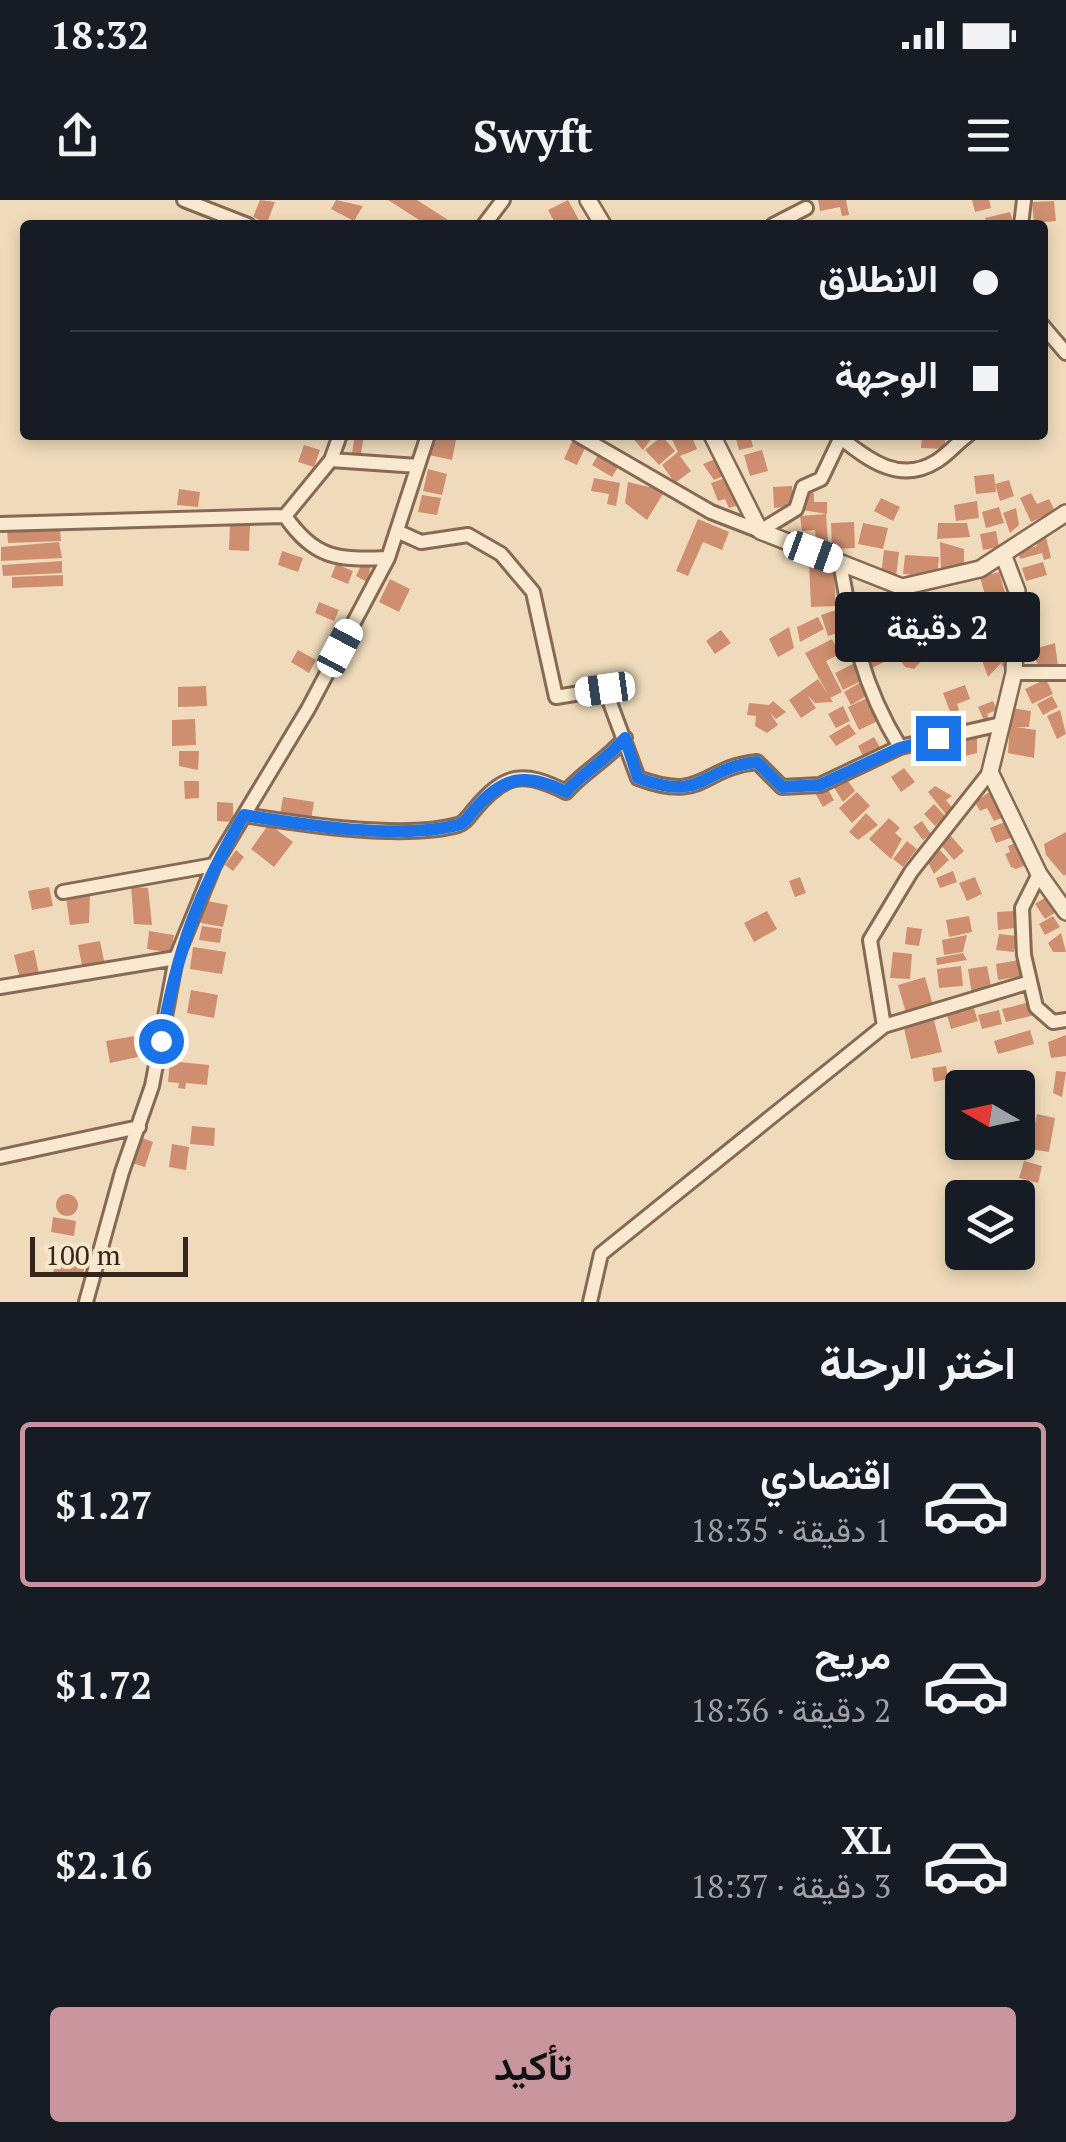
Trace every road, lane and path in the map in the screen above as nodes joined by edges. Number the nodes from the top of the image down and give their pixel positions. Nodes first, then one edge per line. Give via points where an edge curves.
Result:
1 (184, 200) edge
2 (503, 200) edge
3 (806, 208) dead end
4 (235, 220) edge
5 (488, 220) edge
6 (783, 220) edge
7 (1048, 334) edge
8 (1066, 353) edge
9 (338, 440) edge
10 (426, 440) edge
11 (587, 440) edge
12 (714, 440) edge
13 (840, 440) edge
14 (846, 440) edge
15 (962, 440) edge
16 (331, 460) junction
17 (418, 466) junction
18 (1066, 512) edge
19 (284, 516) junction
20 (0, 524) edge
21 (399, 532) junction
22 (760, 532) junction
23 (1003, 554) junction
24 (388, 558) junction
25 (840, 562) junction
26 (1014, 674) junction
27 (1066, 674) edge
28 (1001, 724) junction
29 (625, 738) junction
30 (900, 748) junction
31 (990, 772) junction
32 (244, 815) junction
33 (214, 864) junction
34 (1039, 874) junction
35 (63, 892) dead end
36 (1063, 904) edge
37 (176, 958) junction
38 (1030, 982) junction
39 (0, 988) edge
40 (1066, 1020) edge
41 (884, 1026) junction
42 (139, 1128) junction
43 (0, 1157) edge
44 (86, 1302) edge
45 (590, 1302) edge

1 - 4 street
2 - 5 street
3 - 6 street
7 - 8 street
9 - 16 street
10 - 17 street
11 - 22 street
12 - 22 street
13 - 22 street via 821,479 803,487 796,509
14 - 15 street via 874,464 904,473 935,463
16 - 17 street
16 - 19 street
17 - 21 street
18 - 23 street
19 - 20 street
19 - 24 street via 304,544 346,560
21 - 24 street
21 - 29 street via 422,542 468,535 502,554 533,592 556,698 605,689
22 - 25 street
23 - 25 street via 980,568 902,588
23 - 26 street via 1016,591
24 - 32 street
25 - 30 street via 855,652
26 - 27 street
26 - 28 street
28 - 30 street
28 - 31 street
29 - 30 street via 638,778 669,789 757,762 782,787 820,785
29 - 32 street via 566,792 546,781 505,780 462,824 403,831
31 - 34 street
31 - 41 street via 911,872 870,940
32 - 33 street
33 - 35 street
33 - 37 street
34 - 36 street
34 - 38 street via 1022,908
37 - 39 street
37 - 42 street
38 - 40 street via 1036,1007 1053,1022
38 - 41 street
41 - 45 street via 601,1254
42 - 43 street
42 - 44 street

